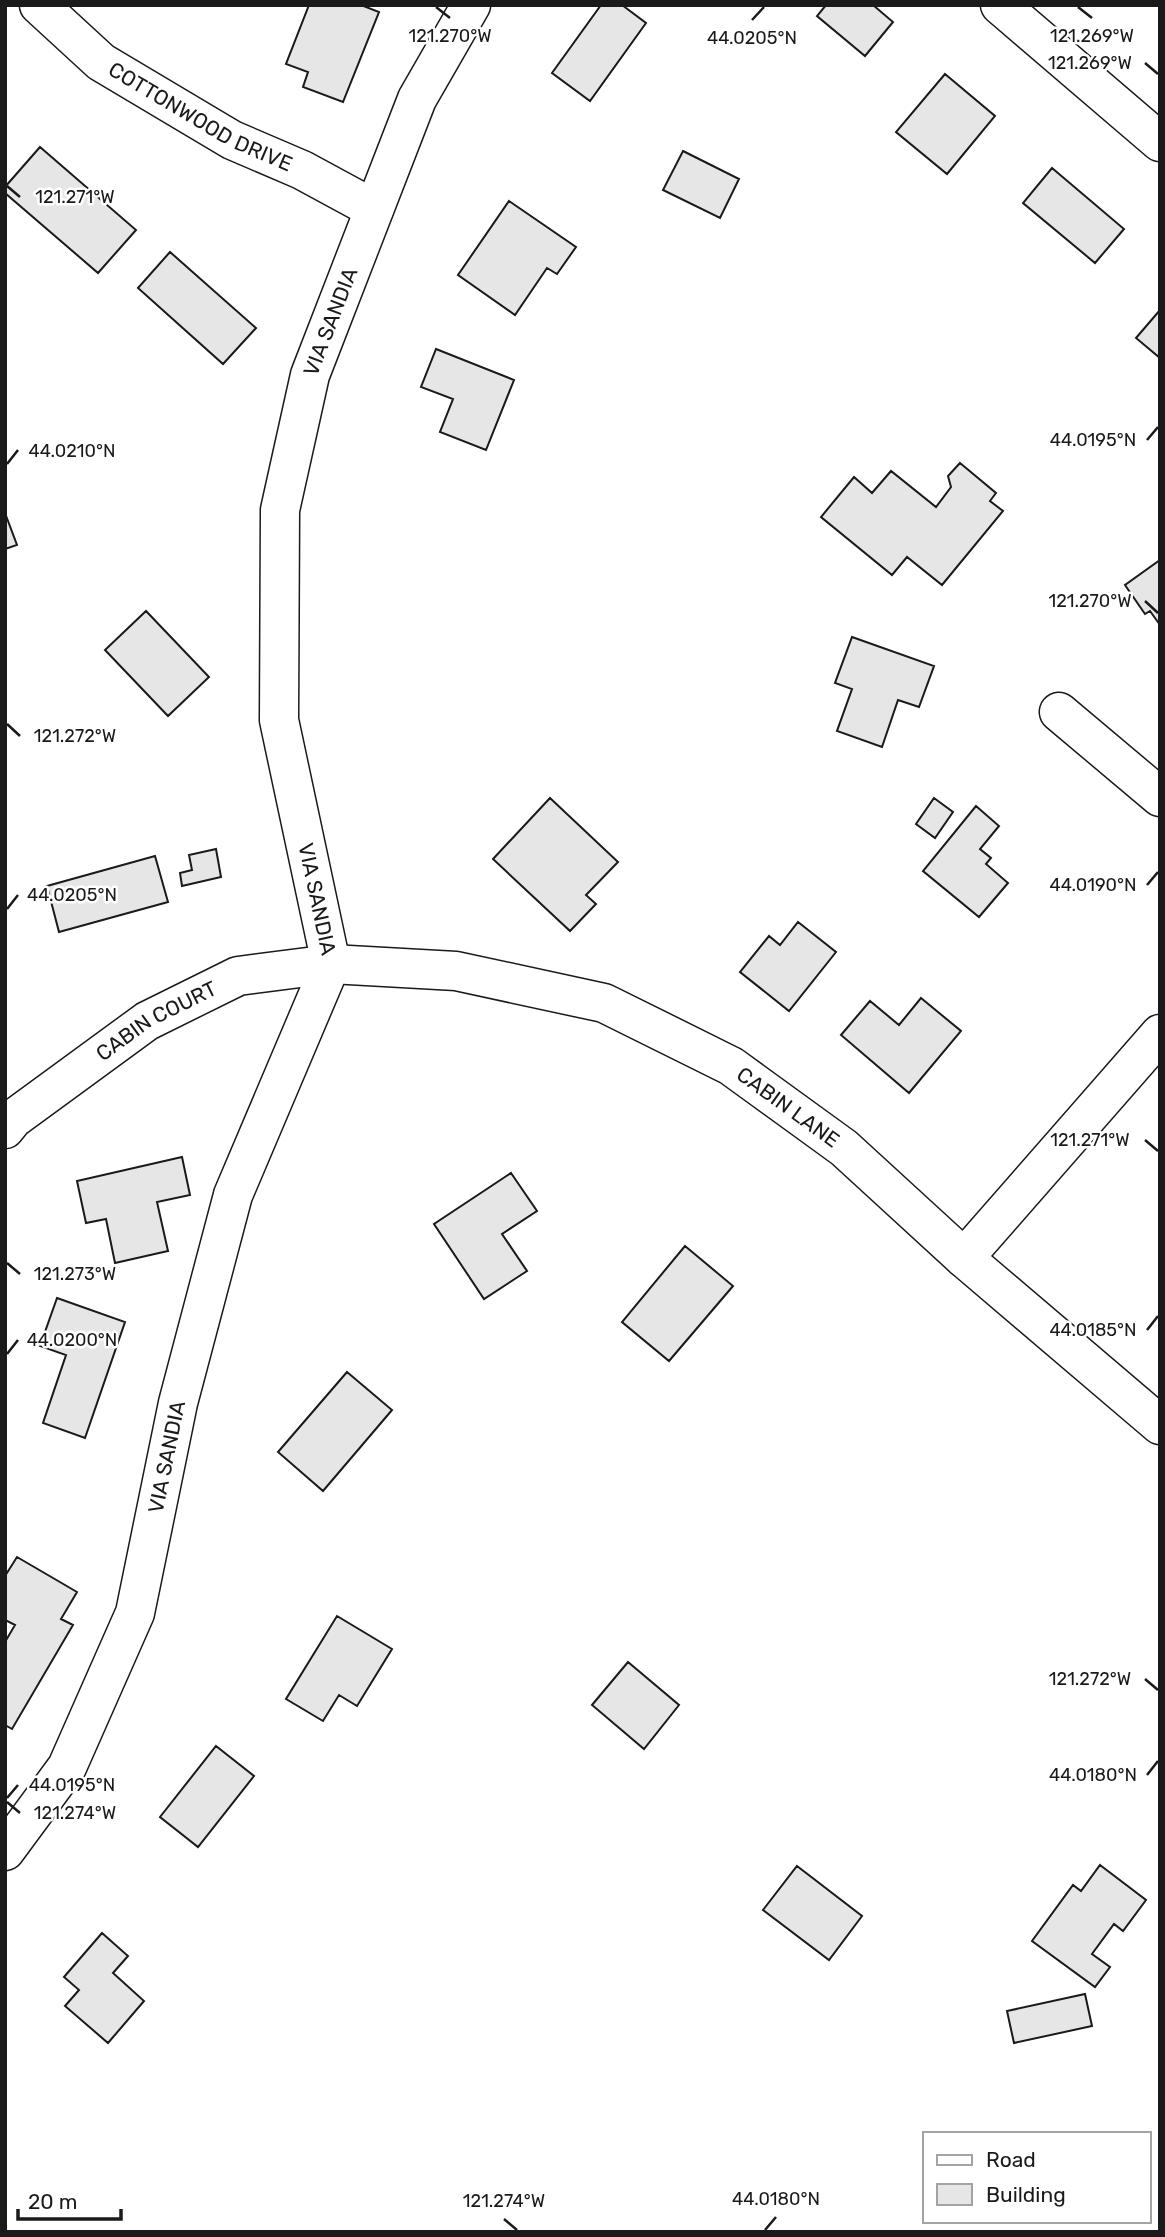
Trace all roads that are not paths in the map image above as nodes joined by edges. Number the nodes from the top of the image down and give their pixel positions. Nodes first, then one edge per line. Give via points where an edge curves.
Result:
1 (39, 5) edge
2 (471, 5) edge
3 (1000, 5) edge
4 (1160, 142) edge
5 (374, 209) junction
6 (1059, 712) dead end
7 (1160, 797) edge
8 (331, 964) junction
9 (1160, 1034) edge
10 (5, 1129) edge
11 (964, 1258) junction
12 (1160, 1425) edge
13 (5, 1851) edge

1 - 5 street, COTTONWOOD DRIVE via 101,62 232,140 302,170
2 - 5 street, VIA SANDIA via 417,99
3 - 4 street
5 - 8 street, VIA SANDIA via 310,375 280,510 279,720
6 - 7 street
8 - 10 street, CABIN COURT via 237,976 147,1021
8 - 11 street, CABIN LANE via 456,971 604,1003 731,1066 844,1148
8 - 13 street, VIA SANDIA via 233,1195 178,1403 135,1613 66,1767
9 - 11 street
11 - 12 street, CABIN LANE

